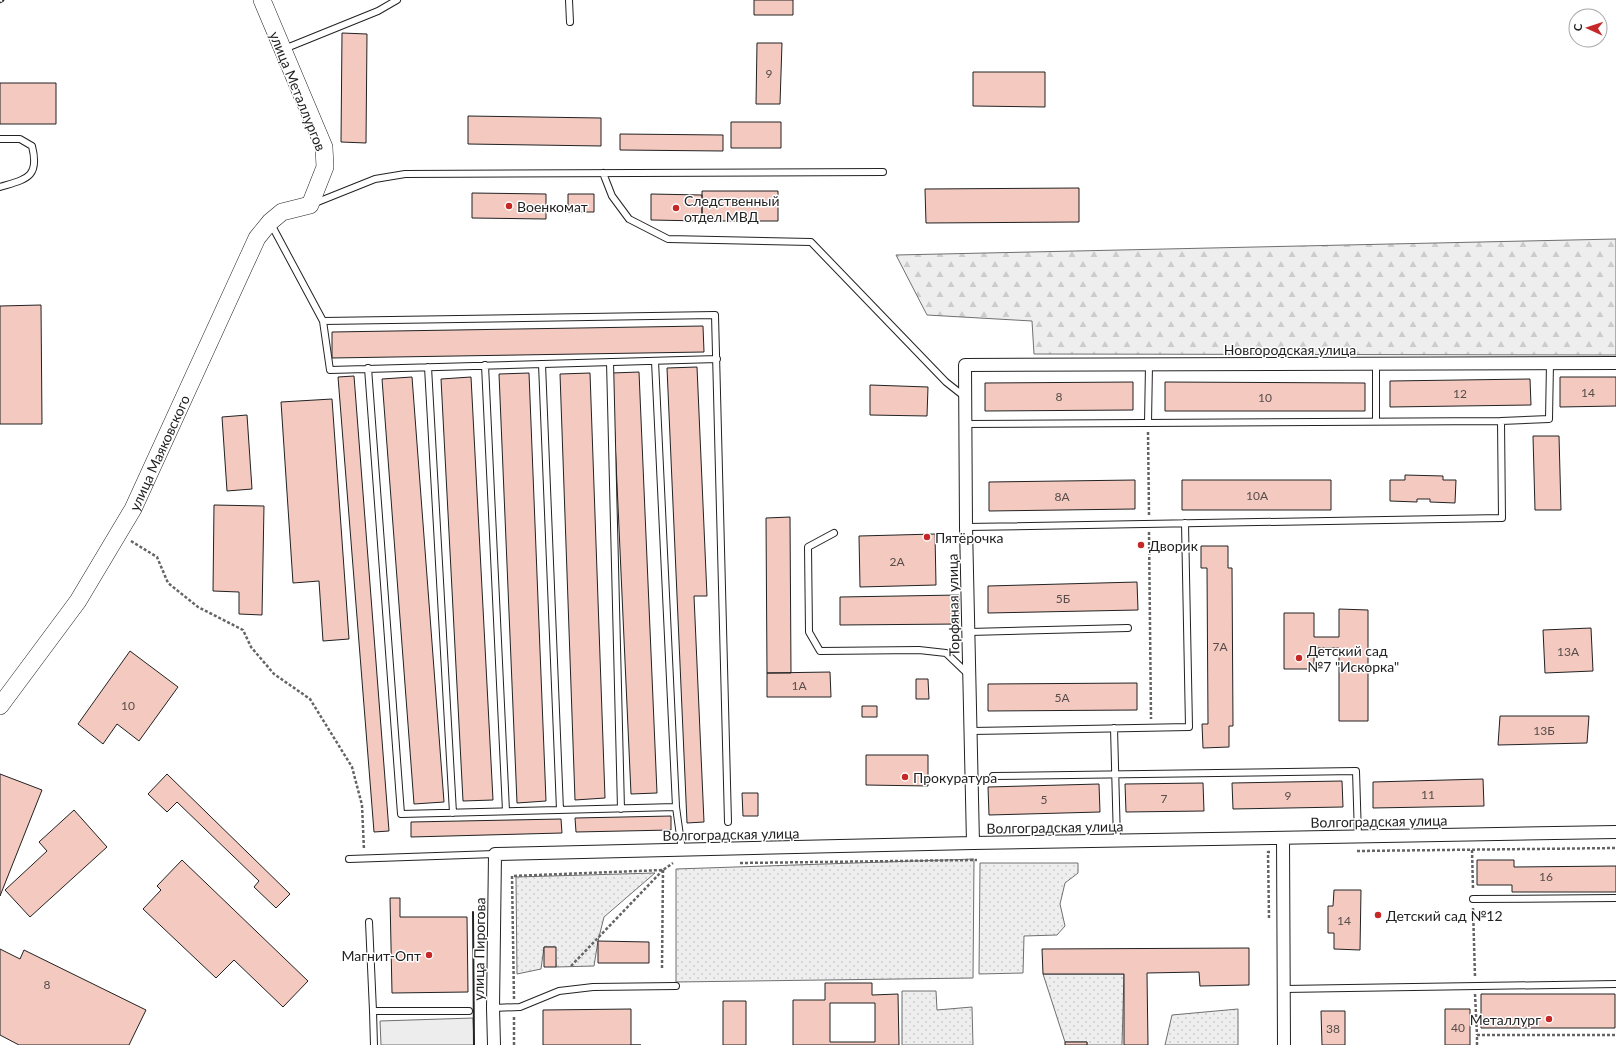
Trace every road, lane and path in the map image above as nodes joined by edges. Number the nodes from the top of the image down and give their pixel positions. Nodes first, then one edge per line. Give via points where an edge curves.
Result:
1 (262, 0) edge
2 (397, 0) edge
3 (569, 0) edge
4 (570, 22) dead end
5 (282, 50) junction
6 (0, 139) edge
7 (883, 172) dead end
8 (603, 173) junction
9 (0, 187) edge
10 (310, 205) junction
11 (270, 222) junction
12 (323, 321) junction
13 (717, 359) junction
14 (655, 361) junction
15 (610, 362) junction
16 (1550, 363) junction
17 (1616, 363) edge
18 (542, 364) junction
19 (1376, 364) junction
20 (485, 365) junction
21 (965, 365) joint
22 (1149, 365) junction
23 (428, 367) junction
24 (368, 368) junction
25 (965, 397) junction
26 (1376, 421) junction
27 (1501, 421) junction
28 (1148, 423) junction
29 (965, 424) junction
30 (1185, 523) junction
31 (1149, 524) junction
32 (966, 527) junction
33 (834, 533) dead end
34 (119, 534) junction
35 (1128, 628) dead end
36 (969, 632) junction
37 (970, 675) junction
38 (0, 706) edge
39 (1151, 727) junction
40 (1114, 728) junction
41 (971, 730) junction
42 (1115, 775) junction
43 (993, 776) dead end
44 (676, 808) junction
45 (621, 809) junction
46 (560, 810) junction
47 (506, 811) junction
48 (453, 813) junction
49 (728, 822) dead end
50 (1616, 832) edge
51 (1358, 836) junction
52 (1283, 838) junction
53 (1117, 841) junction
54 (973, 843) junction
55 (1616, 848) edge
56 (682, 850) junction
57 (1472, 850) junction
58 (1283, 851) junction
59 (1354, 851) dead end
60 (1268, 852) dead end
61 (495, 854) junction
62 (365, 858) junction
63 (349, 859) dead end
64 (977, 860) dead end
65 (679, 863) dead end
66 (734, 863) dead end
67 (663, 870) junction
68 (1616, 898) edge
69 (1473, 899) junction
70 (369, 922) dead end
71 (571, 966) dead end
72 (662, 968) dead end
73 (1616, 984) edge
74 (676, 986) dead end
75 (1475, 986) junction
76 (1284, 989) junction
77 (514, 1007) junction
78 (493, 1008) junction
79 (373, 1011) junction
80 (469, 1011) dead end
81 (1477, 1035) junction
82 (1616, 1035) edge
83 (374, 1045) edge
84 (494, 1045) edge
85 (514, 1045) edge
86 (1284, 1045) edge
87 (1477, 1045) edge

1 - 5 street, улица Металлургов
2 - 5 lane via 378,11
3 - 4 lane
5 - 10 street, улица Металлургов via 324,147 325,167
6 - 9 lane via 20,139 32,146 35,160 32,172 23,180
7 - 8 lane
8 - 10 lane via 405,174 375,179
8 - 25 lane via 612,196 630,219 668,239 811,242 946,382
10 - 11 street, улица Маяковского via 282,212
11 - 12 lane
11 - 34 street, улица Маяковского via 257,238 133,509
12 - 13 lane via 715,315
12 - 24 lane via 330,370
13 - 14 lane
13 - 49 lane
14 - 15 lane
14 - 44 lane
15 - 18 lane
15 - 45 lane
16 - 17 street, Новгородская улица
16 - 19 street, Новгородская улица
16 - 27 lane via 1549,419
18 - 20 lane
18 - 46 lane
19 - 22 street, Новгородская улица
19 - 26 lane
20 - 23 lane
20 - 47 lane
21 - 22 street, Новгородская улица
21 - 25 street, Торфяная улица
22 - 28 lane
23 - 24 lane
23 - 48 lane
24 - 48 lane via 400,814
25 - 29 street, Торфяная улица
26 - 27 lane
26 - 28 lane
27 - 30 lane via 1502,518
28 - 29 lane
28 - 31 path
29 - 32 street, Торфяная улица
30 - 31 lane
30 - 39 lane via 1189,726
31 - 32 lane
31 - 39 path
32 - 36 street, Торфяная улица
33 - 37 lane via 808,547 809,632 820,651 919,650 946,653
34 - 38 street, улица Маяковского via 78,602
34 - 62 path via 157,557 168,583 198,607 243,630 251,647 274,674 310,699 352,767 362,805
35 - 36 lane
36 - 37 street, Торфяная улица
37 - 41 street, Торфяная улица
39 - 40 lane
40 - 41 lane
40 - 42 lane
41 - 54 street, Торфяная улица
42 - 43 lane
42 - 51 lane via 1356,771
42 - 53 lane
44 - 45 lane
44 - 56 lane
45 - 46 lane
46 - 47 lane
47 - 48 lane
50 - 51 street, Волгоградская улица
51 - 52 street, Волгоградская улица
52 - 53 street, Волгоградская улица
52 - 58 street
53 - 54 street, Волгоградская улица
54 - 56 street, Волгоградская улица
55 - 57 path
56 - 61 street, Волгоградская улица
57 - 59 path
57 - 69 path
58 - 60 path
58 - 76 street
61 - 62 lane
61 - 78 street, улица Пирогова
62 - 63 lane
64 - 66 path
65 - 67 path via 672,863
67 - 71 path
67 - 72 path
67 - 77 path via 512,876
68 - 69 lane
69 - 75 path
70 - 79 lane
73 - 75 lane
74 - 77 lane via 593,987 559,991
75 - 76 lane
75 - 81 path
76 - 86 street
77 - 78 lane
77 - 85 path
78 - 84 street, улица Пирогова
79 - 80 lane
79 - 83 lane
81 - 82 path
81 - 87 path

